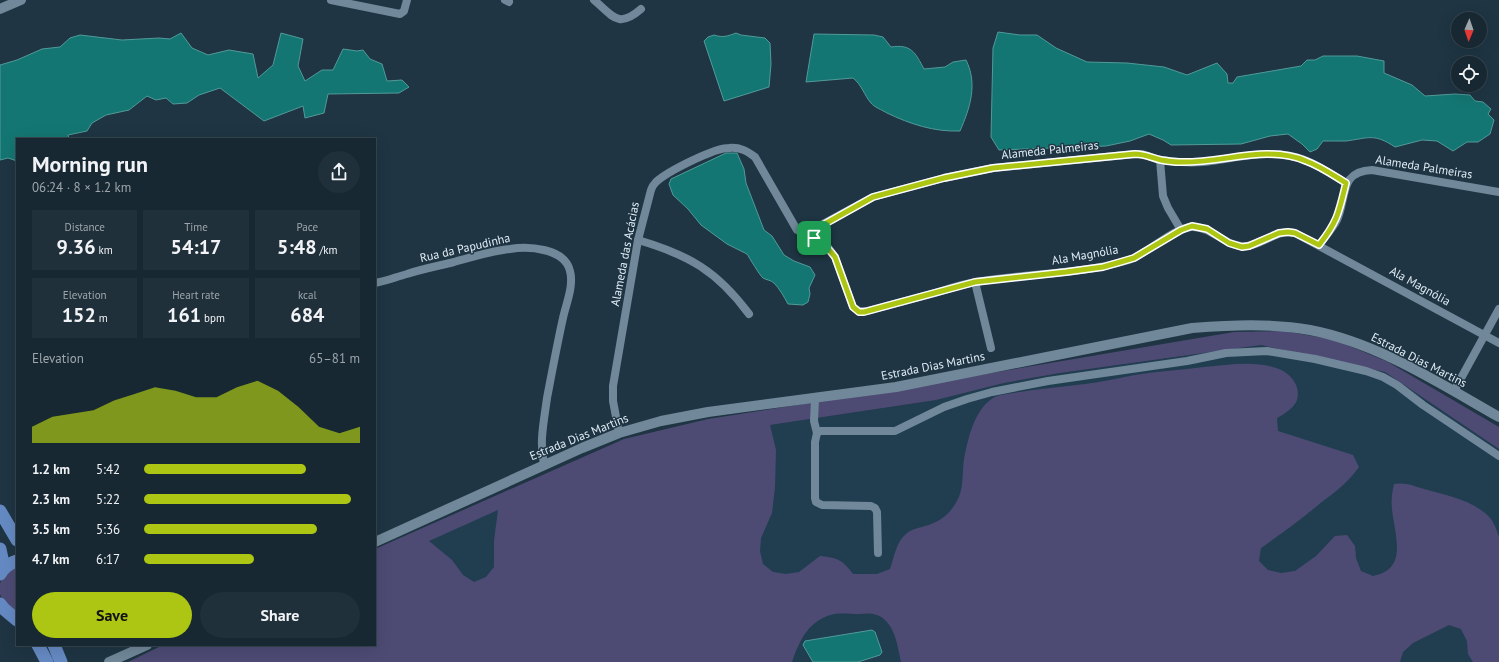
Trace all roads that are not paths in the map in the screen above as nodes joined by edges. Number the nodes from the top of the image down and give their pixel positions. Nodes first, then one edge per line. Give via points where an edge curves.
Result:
1 (21, 0) edge
2 (331, 0) edge
3 (407, 0) edge
4 (594, 0) edge
5 (0, 9) edge
6 (641, 10) dead end
7 (1160, 160) junction
8 (1346, 183) junction
9 (1499, 192) edge
10 (1181, 230) junction
11 (814, 238) junction
12 (638, 240) junction
13 (1319, 245) junction
14 (975, 282) junction
15 (376, 283) edge
16 (1499, 308) edge
17 (875, 309) joint
18 (749, 314) dead end
19 (1484, 336) junction
20 (1499, 343) edge
21 (991, 348) dead end
22 (1454, 391) junction
23 (815, 399) junction
24 (1499, 417) edge
25 (618, 433) junction
26 (817, 433) junction
27 (1499, 456) edge
28 (544, 464) junction
29 (8, 520) edge
30 (16, 538) edge
31 (376, 542) edge
32 (0, 549) edge
33 (878, 553) dead end
34 (16, 561) edge
35 (2, 570) edge
36 (0, 604) edge
37 (15, 617) edge
38 (39, 646) edge
39 (54, 646) edge
40 (145, 646) edge
41 (47, 662) edge
42 (61, 662) edge
43 (109, 662) edge

1 - 5 street
2 - 3 street via 400,14 404,11
4 - 6 street via 619,19 628,19
7 - 8 street, Alameda Palmeiras via 1202,162 1278,154 1306,160
7 - 10 street via 1163,196
7 - 11 street, Alameda Palmeiras via 1135,154 993,168 944,178 867,199 821,226
8 - 9 street, Alameda Palmeiras via 1357,172 1372,170
8 - 13 street via 1336,220
10 - 13 street, Ala Magnólia via 1192,226 1207,229 1229,243 1242,247 1288,232
10 - 14 street, Ala Magnólia via 1134,258 1103,267
11 - 12 street, Alameda das Acácias via 797,230 755,157 739,148 730,148 721,149 680,167 655,183 650,190
11 - 17 street, Alameda das Acácias via 826,246 835,257 853,307 859,312
12 - 18 street via 663,247 696,262 726,286
12 - 25 street, Alameda das Acácias via 613,386
13 - 19 street, Ala Magnólia
14 - 17 street, Ala Magnólia
14 - 21 street
15 - 28 street, Rua da Papudinha via 509,249 540,249 552,252 567,263 571,279 542,432
16 - 19 street
19 - 20 street, Ala Magnólia
19 - 22 street
22 - 23 street, Estrada Dias Martins via 1399,362 1348,340 1310,330 1235,325 1192,328 896,387
22 - 24 street, Estrada Dias Martins
23 - 25 street, Estrada Dias Martins via 693,415
23 - 26 street via 814,421
25 - 28 street, Estrada Dias Martins
26 - 27 street via 895,431 944,407 992,392 1226,353 1267,351 1366,371 1383,377
26 - 33 street via 816,502 822,505 875,508
28 - 31 street, Estrada Dias Martins
29 - 30 main road
32 - 35 main road
34 - 35 main road
36 - 37 main road
38 - 41 main road
39 - 42 main road
40 - 43 street

